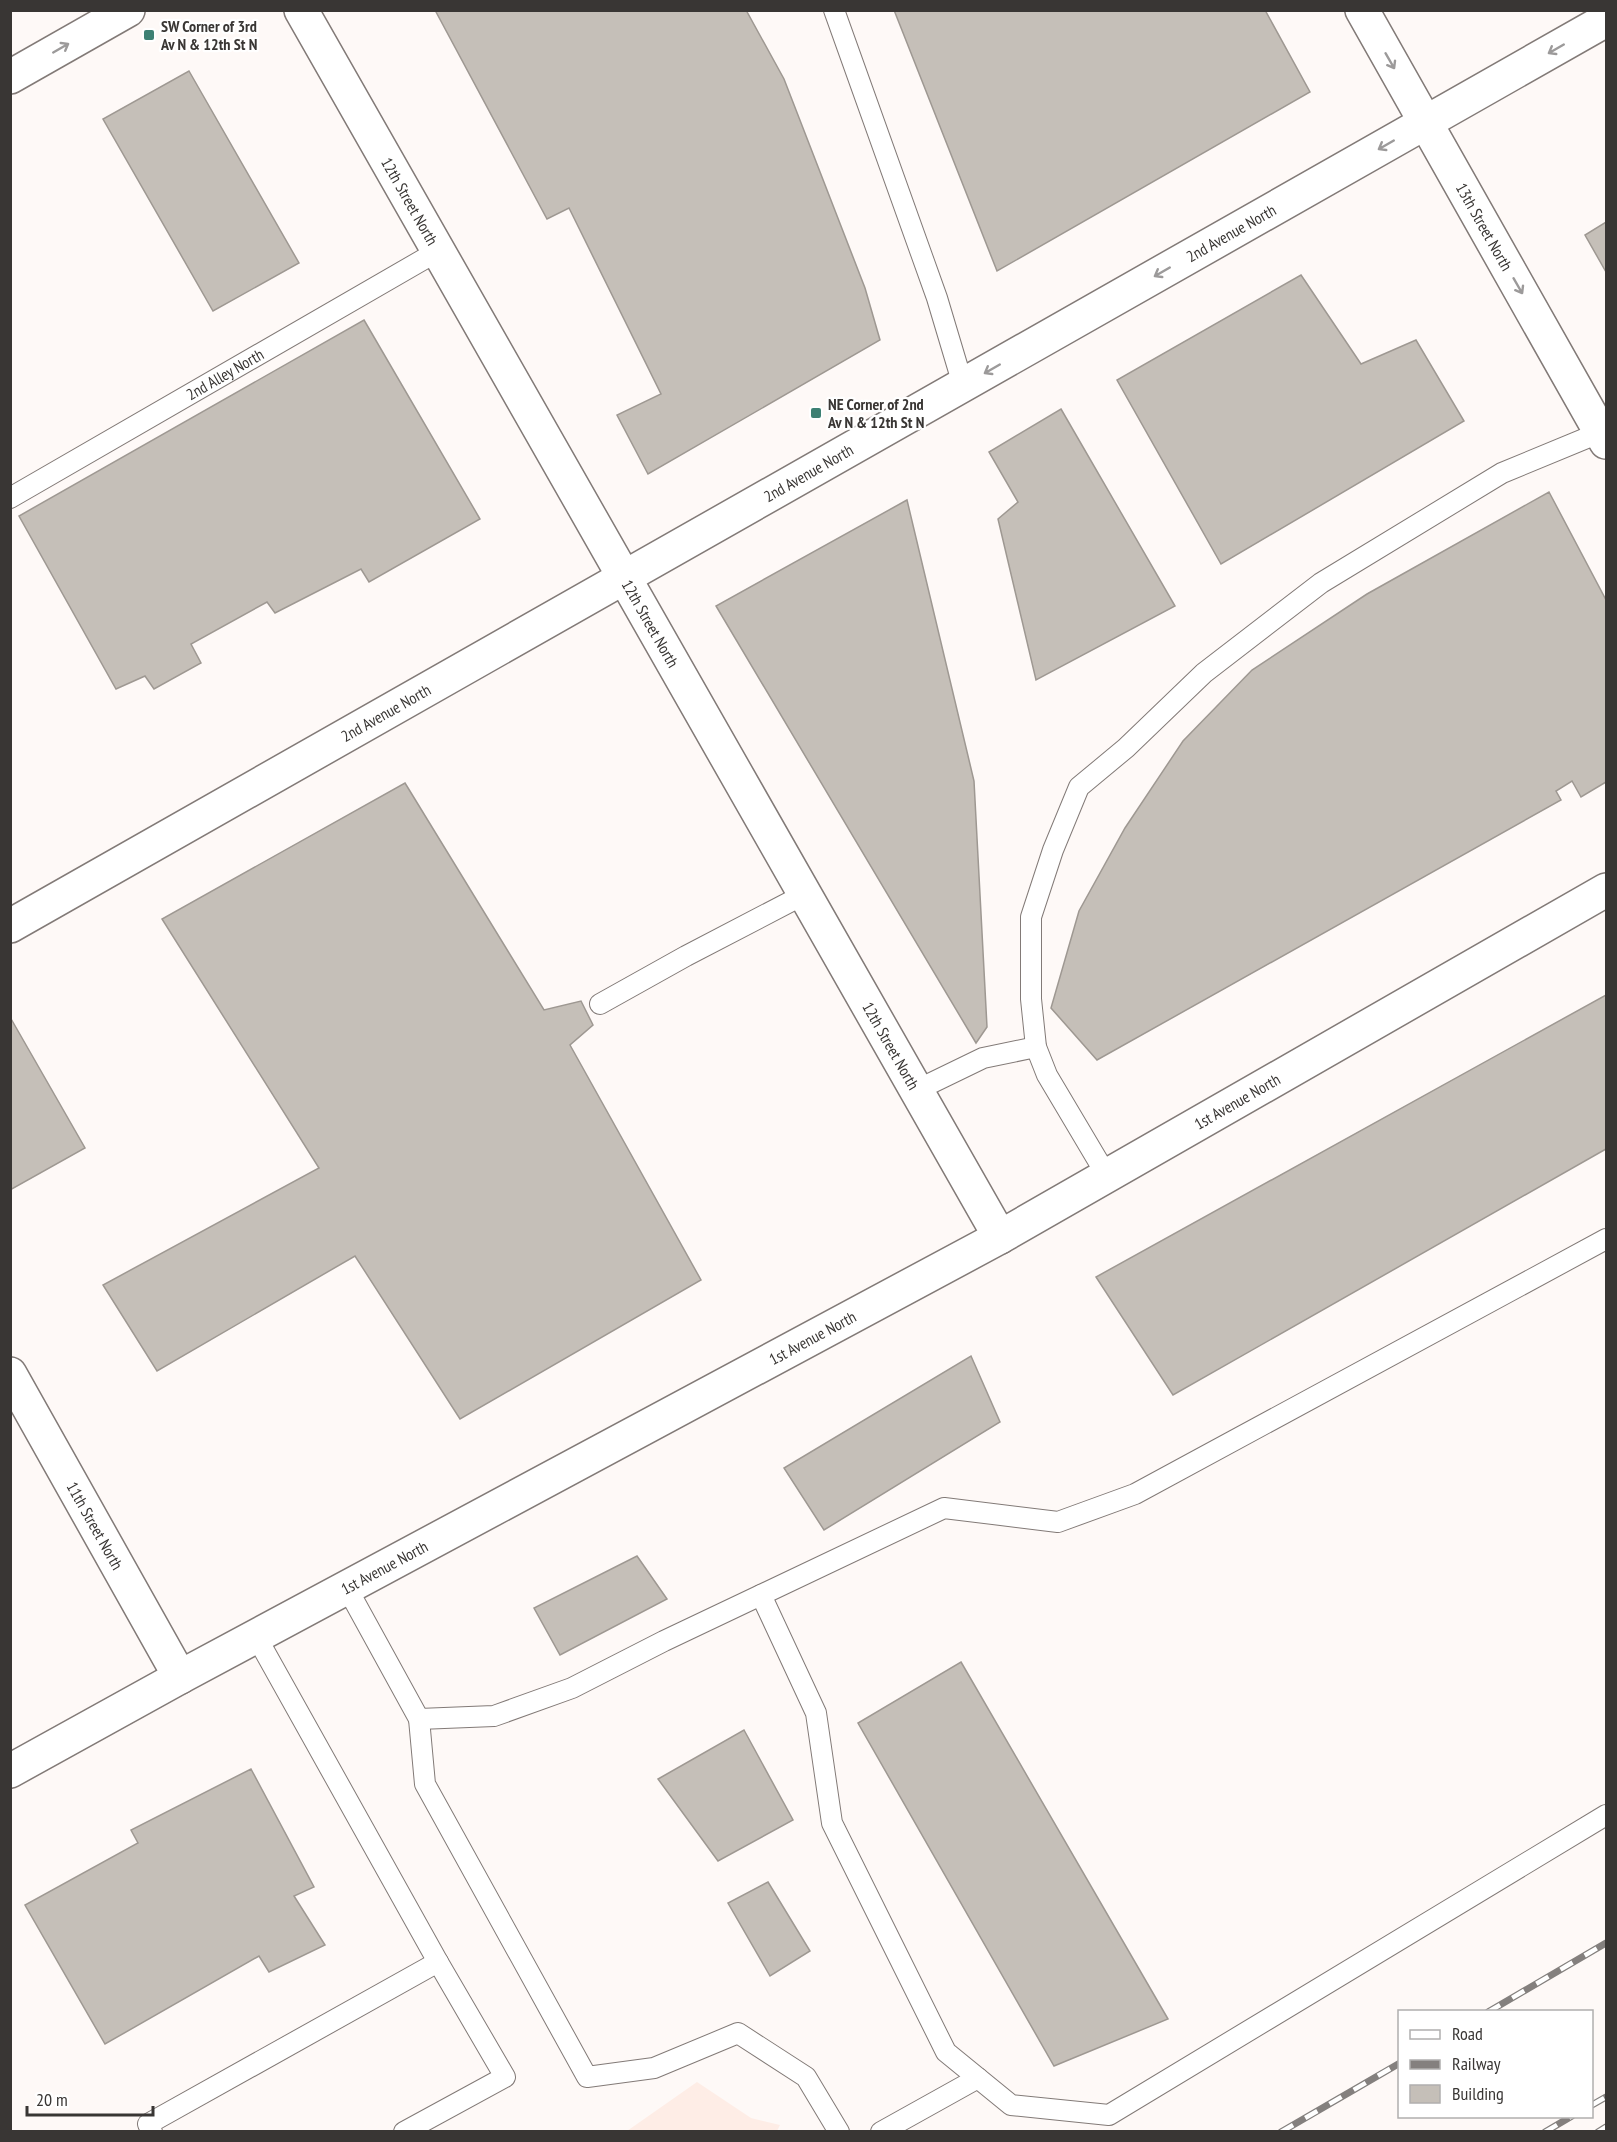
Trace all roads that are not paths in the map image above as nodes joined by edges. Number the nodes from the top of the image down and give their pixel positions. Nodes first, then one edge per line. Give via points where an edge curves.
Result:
1 (128, 10) edge
2 (301, 10) edge
3 (834, 10) edge
4 (1362, 10) edge
5 (1606, 20) edge
6 (10, 77) edge
7 (1426, 122) junction
8 (438, 251) junction
9 (963, 385) junction
10 (1605, 435) edge
11 (10, 498) edge
12 (624, 578) junction
13 (1606, 890) edge
14 (805, 894) junction
15 (10, 926) edge
16 (600, 1004) dead end
17 (1036, 1047) junction
18 (917, 1090) junction
19 (1107, 1176) junction
20 (1000, 1237) junction
21 (1606, 1239) edge
22 (10, 1374) edge
23 (347, 1588) junction
24 (761, 1595) junction
25 (256, 1636) junction
26 (180, 1677) junction
27 (419, 1719) junction
28 (10, 1771) edge
29 (1606, 1815) edge
30 (438, 1962) junction
31 (978, 2078) junction
32 (152, 2132) edge
33 (404, 2132) edge
34 (839, 2132) edge
35 (880, 2132) edge

6 -> 1 main road
2 - 8 main road, 12th Street North
3 - 9 lane via 937,298
4 -> 7 main road, 13th Street North
5 -> 7 main road, 2nd Avenue North
7 -> 9 main road, 2nd Avenue North
7 -> 10 main road, 13th Street North
8 - 11 lane, 2nd Alley North
8 - 12 main road, 12th Street North
9 - 12 main road, 2nd Avenue North
10 - 17 lane via 1502,473 1321,583 1204,673 1079,787 1031,917 1031,999
12 - 14 main road, 12th Street North
12 - 15 main road, 2nd Avenue North
13 - 19 main road, 1st Avenue North
14 - 16 lane
14 - 18 main road, 12th Street North
17 - 18 lane via 983,1058
17 - 19 lane via 1047,1075
18 - 20 main road, 12th Street North
19 - 20 main road, 1st Avenue North
20 - 23 main road, 1st Avenue North
21 - 24 lane via 1135,1494 1058,1522 944,1508
22 - 26 main road, 11th Street North
23 - 25 main road, 1st Avenue North
23 - 27 lane
24 - 27 lane via 572,1688 494,1716
24 - 31 lane via 816,1713 832,1823 946,2052
25 - 26 main road, 1st Avenue North
25 - 30 lane
26 - 28 main road, 1st Avenue North
27 - 34 lane via 425,1784 587,2077 654,2068 738,2032 806,2078
29 - 31 lane via 1109,2115 1011,2105
30 - 32 lane via 148,2124
30 - 33 lane via 505,2077
31 - 35 lane

